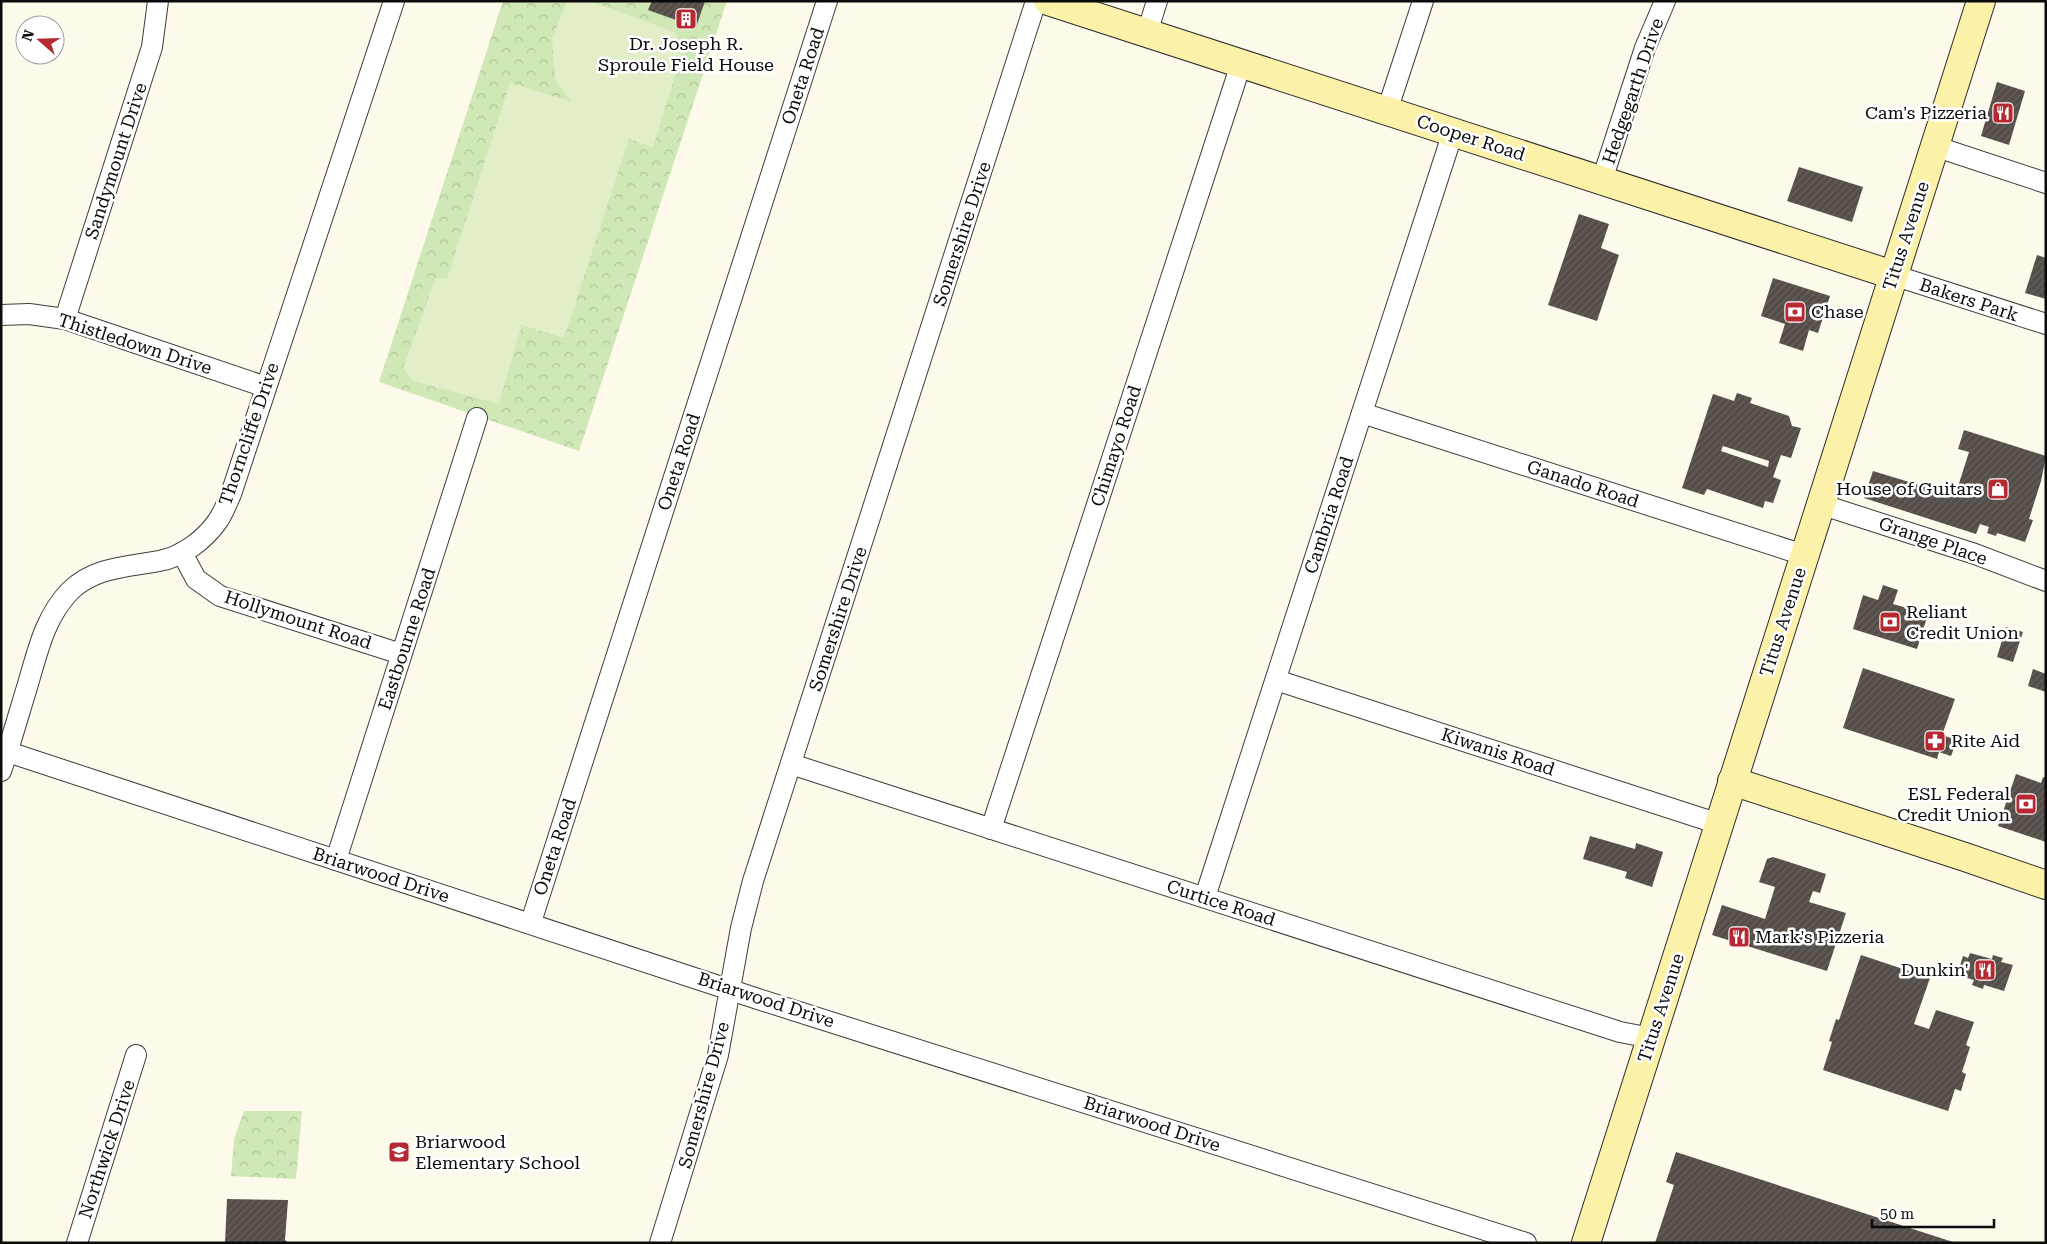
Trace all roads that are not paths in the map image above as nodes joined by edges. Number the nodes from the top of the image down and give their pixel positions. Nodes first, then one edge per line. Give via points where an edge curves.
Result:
1 (158, 1) edge
2 (394, 1) edge
3 (827, 1) edge
4 (1036, 1) edge
5 (1048, 1) edge
6 (1157, 1) edge
7 (1422, 1) edge
8 (1665, 1) edge
9 (1981, 1) edge
10 (1147, 33) junction
11 (1241, 64) junction
12 (1387, 111) junction
13 (1453, 132) junction
14 (1934, 146) junction
15 (1602, 180) junction
16 (2046, 183) edge
17 (1893, 275) junction
18 (1, 315) edge
19 (65, 319) junction
20 (2046, 324) edge
21 (266, 387) junction
22 (1362, 413) junction
23 (477, 418) dead end
24 (1820, 504) junction
25 (182, 553) junction
26 (1804, 555) junction
27 (2046, 581) edge
28 (402, 654) junction
29 (1276, 680) junction
30 (8, 752) junction
31 (791, 764) junction
32 (1, 771) edge
33 (1732, 781) junction
34 (1719, 824) junction
35 (991, 829) junction
36 (336, 860) junction
37 (2046, 885) edge
38 (1205, 897) junction
39 (531, 922) junction
40 (730, 989) junction
41 (1651, 1038) junction
42 (136, 1055) dead end
43 (77, 1243) edge
44 (660, 1243) edge
45 (1526, 1243) edge
46 (1586, 1243) edge

1 - 19 street, Sandymount Drive via 152,47
2 - 21 street, Thorncliffe Drive
3 - 39 street, Oneta Road
4 - 31 street, Somershire Drive
5 - 10 main road, Cooper Road
6 - 10 street
7 - 12 street
8 - 15 street, Hedgegarth Drive via 1645,48
9 - 14 main road, Titus Avenue
10 - 11 main road, Cooper Road
11 - 12 main road, Cooper Road
11 - 35 street, Chimayo Road
12 - 13 main road, Cooper Road
13 - 15 main road, Cooper Road
13 - 22 street, Cambria Road
14 - 16 street
14 - 17 main road, Titus Avenue
15 - 17 main road, Cooper Road
17 - 20 street, Bakers Park
17 - 24 main road, Titus Avenue
18 - 19 street, Thistledown Drive via 29,314
19 - 21 street, Thistledown Drive
21 - 25 street, Thorncliffe Drive via 231,494 218,521 201,540
22 - 26 street, Ganado Road
22 - 29 street, Cambria Road
23 - 28 street, Eastbourne Road
24 - 26 main road, Titus Avenue
24 - 27 street, Grange Place via 1975,554
25 - 28 street, Hollymount Road via 196,579 220,596
25 - 30 street, Thorncliffe Drive via 161,561 107,570 82,582 58,606 44,632
26 - 33 main road, Titus Avenue
28 - 36 street, Eastbourne Road
29 - 34 street, Kiwanis Road
29 - 38 street, Cambria Road
30 - 32 street, Thorncliffe Drive
30 - 36 street, Briarwood Drive
31 - 35 street, Curtice Road
31 - 40 street, Somershire Drive via 753,881
33 - 34 main road, Titus Avenue
33 - 37 main road
34 - 41 main road, Titus Avenue
35 - 38 street, Curtice Road
36 - 39 street, Briarwood Drive
38 - 41 street, Curtice Road via 1620,1032
39 - 40 street, Briarwood Drive
40 - 44 street, Somershire Drive via 718,1055
40 - 45 street, Briarwood Drive
41 - 46 main road, Titus Avenue
42 - 43 street, Northwick Drive

